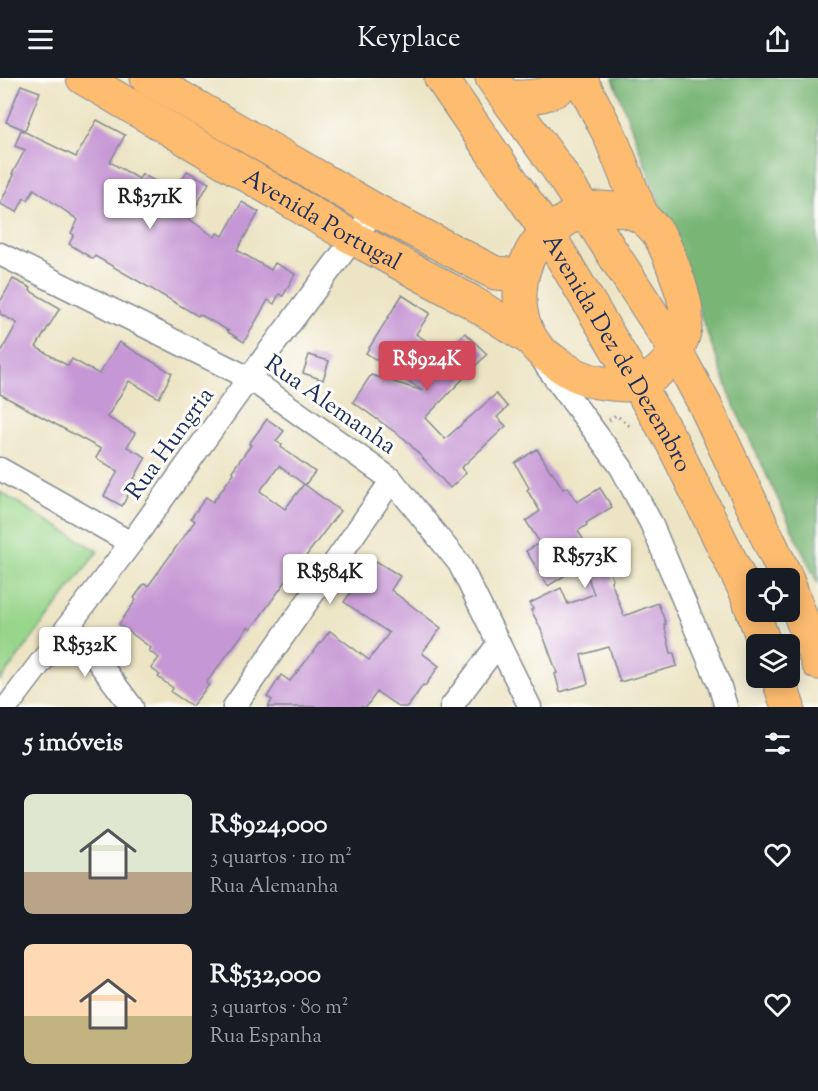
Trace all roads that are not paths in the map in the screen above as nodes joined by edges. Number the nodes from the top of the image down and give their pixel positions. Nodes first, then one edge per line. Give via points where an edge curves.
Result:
1 (83, 78) edge
2 (147, 78) edge
3 (441, 78) edge
4 (567, 78) edge
5 (580, 78) edge
6 (499, 87) edge
7 (610, 136) junction
8 (583, 209) junction
9 (375, 210) junction
10 (643, 218) junction
11 (547, 232) junction
12 (353, 238) junction
13 (0, 254) edge
14 (522, 275) junction
15 (535, 345) junction
16 (676, 351) junction
17 (249, 378) junction
18 (638, 384) junction
19 (0, 469) edge
20 (392, 480) junction
21 (131, 543) junction
22 (782, 568) edge
23 (800, 615) edge
24 (70, 624) junction
25 (761, 634) edge
26 (498, 643) junction
27 (818, 663) edge
28 (781, 688) edge
29 (7, 707) edge
30 (132, 707) edge
31 (234, 707) edge
32 (451, 707) edge
33 (530, 707) edge
34 (726, 707) edge
35 (788, 707) edge

1 - 12 main road, Avenida Portugal
2 - 9 main road, Avenida Portugal
3 - 11 main road, Avenida Dez de Dezembro
4 - 6 main road via 550,93 530,97
5 - 7 main road
6 - 8 main road, Avenida Dez de Dezembro
7 - 8 main road via 610,160 596,193
7 - 10 main road
8 - 10 main road via 622,210
8 - 11 main road
8 - 16 main road, Avenida Dez de Dezembro
9 - 12 street, Rua Hungria
9 - 14 main road, Avenida Portugal via 495,273
10 - 16 main road via 659,234 683,294 686,312 683,336
11 - 14 main road via 531,253
11 - 18 main road, Avenida Dez de Dezembro
12 - 15 main road, Avenida Portugal via 470,301
12 - 17 street, Rua Hungria
13 - 17 street, Rua Alemanha
14 - 15 main road via 523,321
15 - 18 main road via 588,381
15 - 34 street, Avenida Portugal via 621,467 651,523
16 - 18 main road via 654,376
16 - 22 main road, Avenida Dez de Dezembro
17 - 20 street, Rua Alemanha
17 - 21 street, Rua Hungria
18 - 25 main road, Avenida Dez de Dezembro via 672,442 740,581
19 - 21 street
20 - 26 street, Rua Alemanha via 459,563
20 - 31 street
21 - 24 street, Rua Hungria
23 - 27 main road
24 - 29 street, Rua Hungria
24 - 30 street
26 - 32 street
26 - 33 street, Rua Alemanha
28 - 35 main road

